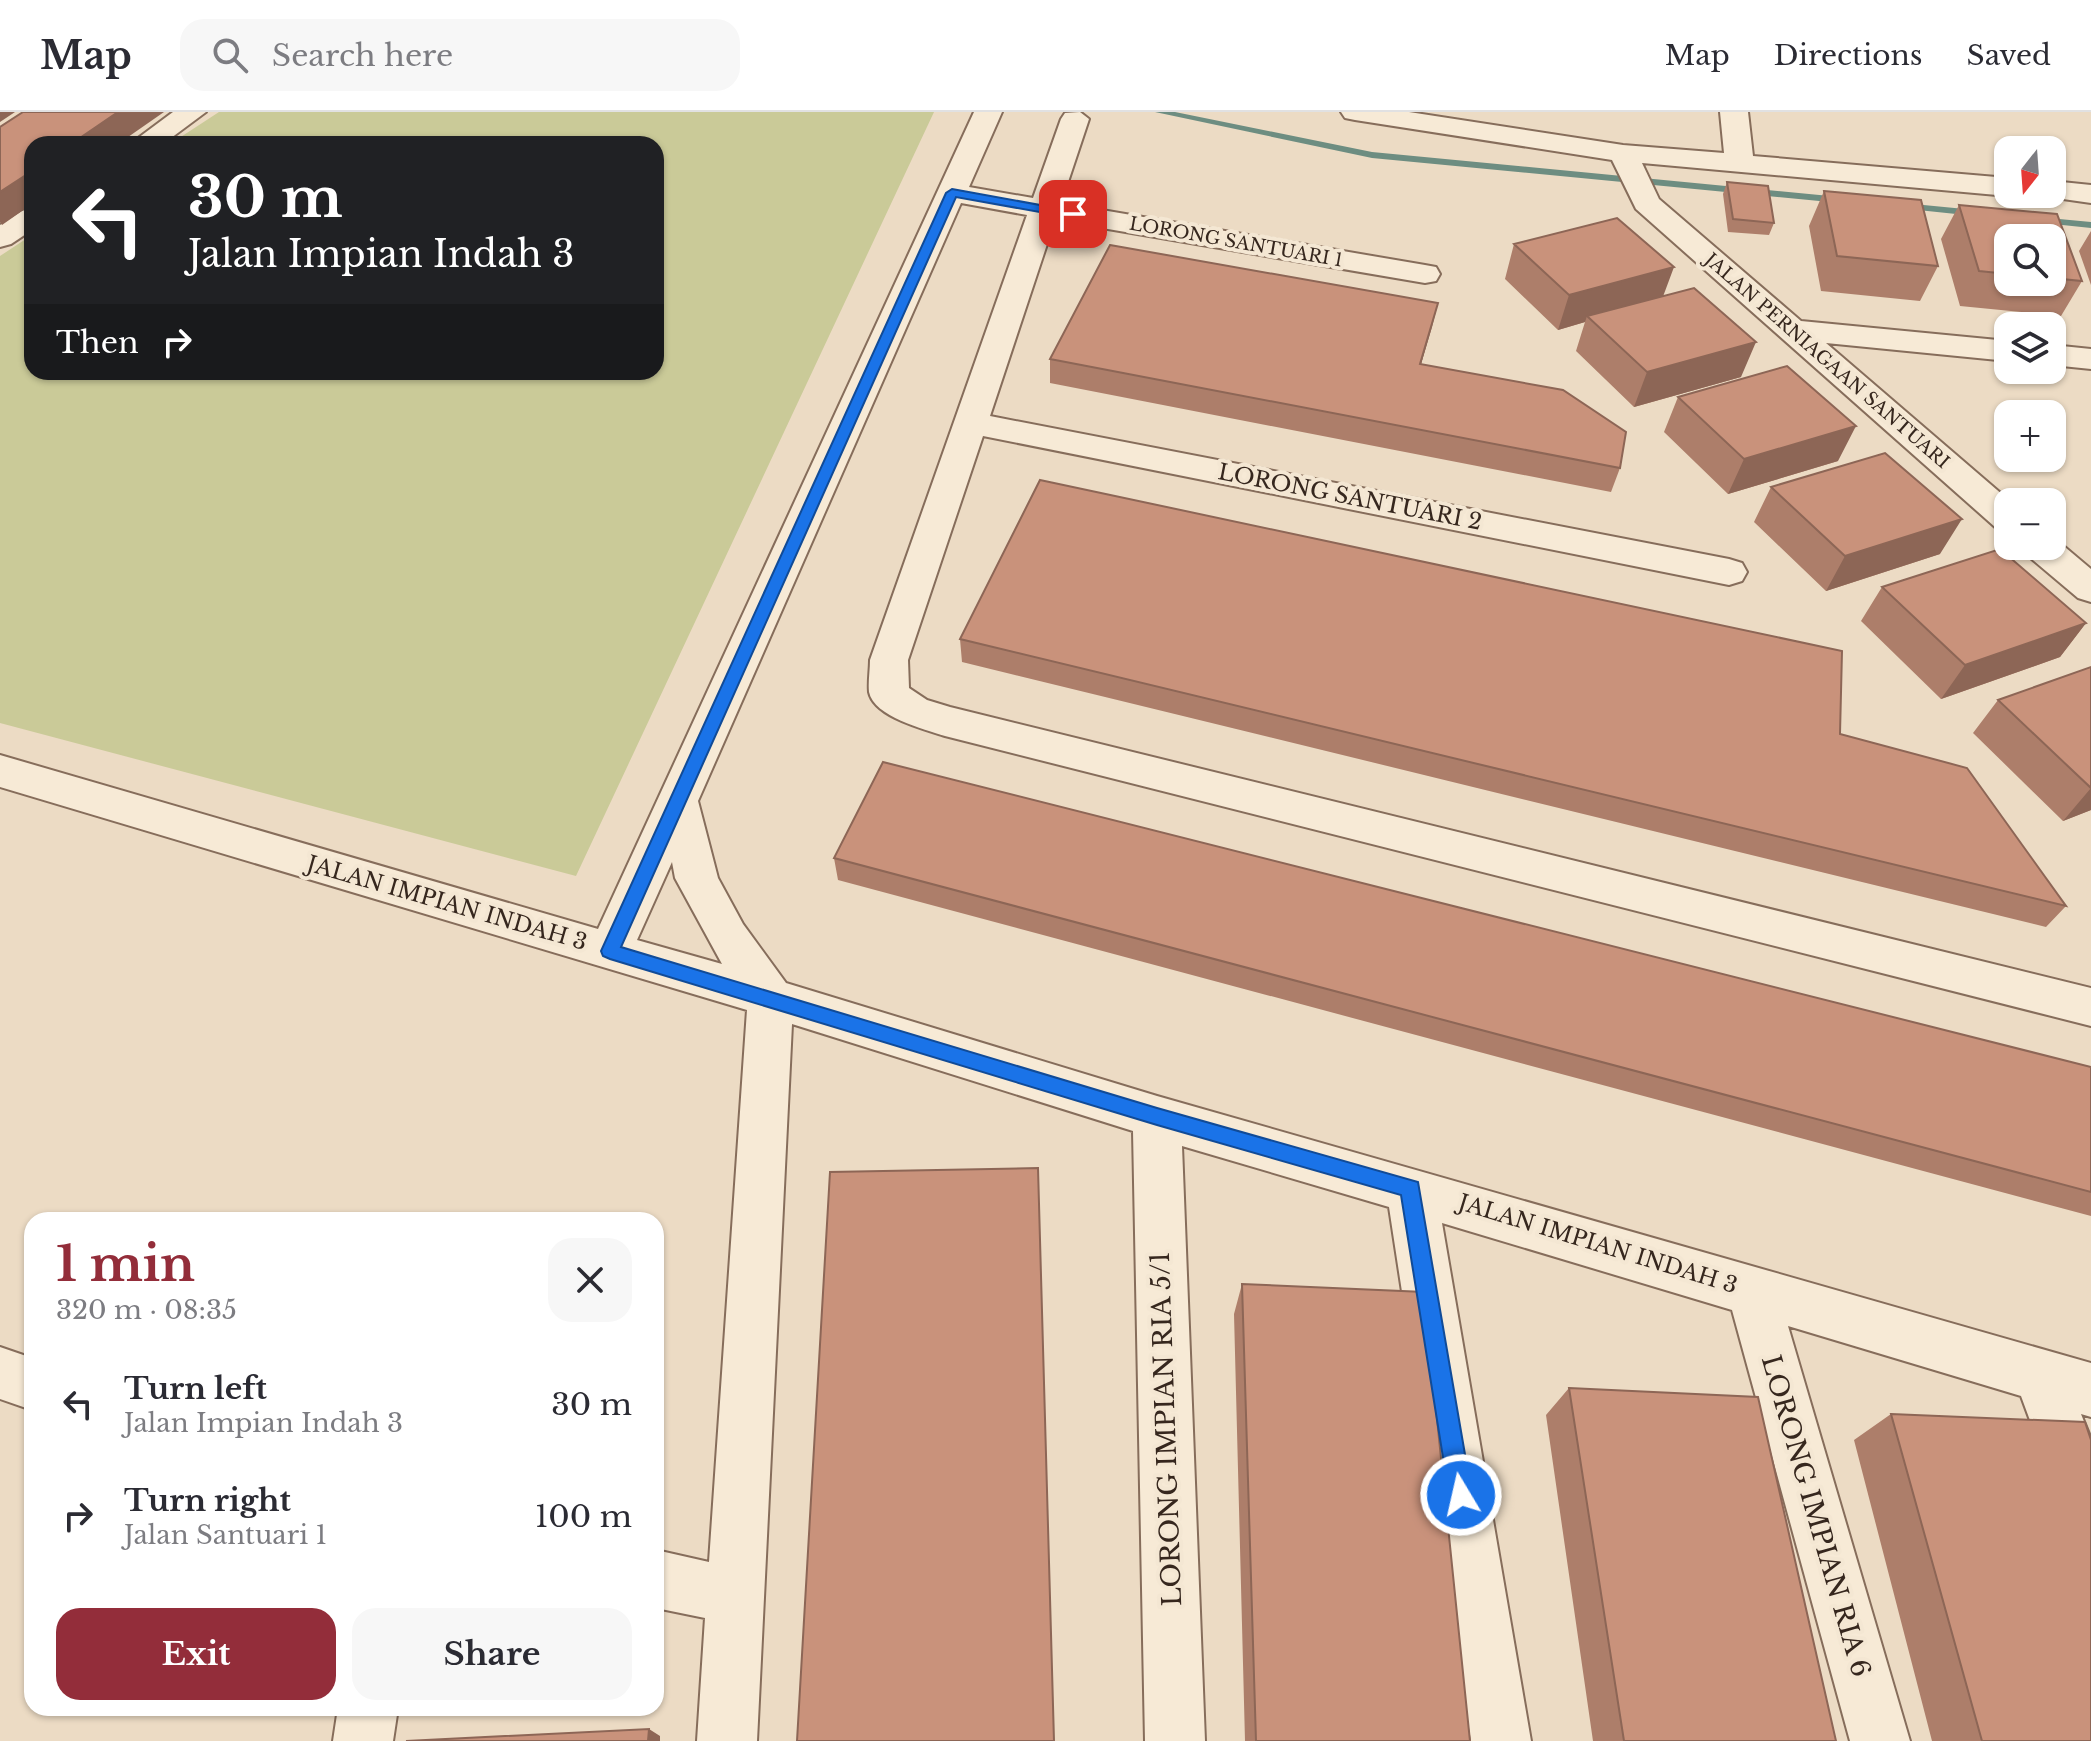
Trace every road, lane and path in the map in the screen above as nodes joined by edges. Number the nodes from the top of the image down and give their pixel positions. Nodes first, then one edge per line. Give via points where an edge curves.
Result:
1 (192, 112) edge
2 (988, 112) edge
3 (1355, 112) edge
4 (1734, 112) edge
5 (1075, 119) dead end
6 (156, 136) edge
7 (1626, 161) junction
8 (1740, 163) junction
9 (1994, 186) edge
10 (2066, 191) edge
11 (952, 193) junction
12 (2091, 194) edge
13 (1044, 209) junction
14 (24, 222) edge
15 (0, 238) edge
16 (1425, 274) dead end
17 (1791, 330) junction
18 (1994, 350) edge
19 (2066, 356) edge
20 (2091, 359) edge
21 (971, 423) junction
22 (1994, 507) edge
23 (2057, 560) edge
24 (1729, 572) dead end
25 (2091, 589) edge
26 (0, 771) edge
27 (677, 800) junction
28 (610, 951) junction
29 (771, 998) junction
30 (2091, 1007) edge
31 (1157, 1117) junction
32 (1411, 1189) junction
33 (1752, 1290) junction
34 (0, 1373) edge
35 (2040, 1375) junction
36 (24, 1381) edge
37 (2091, 1390) edge
38 (2091, 1512) edge
39 (664, 1581) edge
40 (734, 1596) junction
41 (367, 1716) edge
42 (363, 1741) edge
43 (727, 1741) edge
44 (1175, 1741) edge
45 (1501, 1741) edge
46 (1880, 1741) edge

1 - 6 street
2 - 11 street
3 - 7 street
4 - 8 street
5 - 13 street
7 - 8 street
7 - 17 street, JALAN PERNIAGAAN SANTUARI via 1646,203
8 - 9 street
10 - 12 street
11 - 13 street, LORONG SANTUARI 1
11 - 27 street
13 - 16 street, LORONG SANTUARI 1
13 - 21 street
14 - 15 street
17 - 18 street
17 - 22 street, JALAN PERNIAGAAN SANTUARI
19 - 20 street
21 - 24 street, LORONG SANTUARI 2
21 - 30 street via 889,660 889,694 913,710
23 - 25 street
26 - 28 street, JALAN IMPIAN INDAH 3
27 - 28 street
27 - 29 street via 697,878 727,937
28 - 29 street, JALAN IMPIAN INDAH 3
29 - 31 street, JALAN IMPIAN INDAH 3
29 - 40 street
31 - 32 street, JALAN IMPIAN INDAH 3
31 - 44 street, LORONG IMPIAN RIA 5/1
32 - 33 street, JALAN IMPIAN INDAH 3
32 - 45 street
33 - 35 street, JALAN IMPIAN INDAH 3
33 - 46 street, LORONG IMPIAN RIA 6
34 - 36 street
35 - 37 street, JALAN IMPIAN INDAH 3
35 - 38 street
39 - 40 street
40 - 43 street
41 - 42 street

